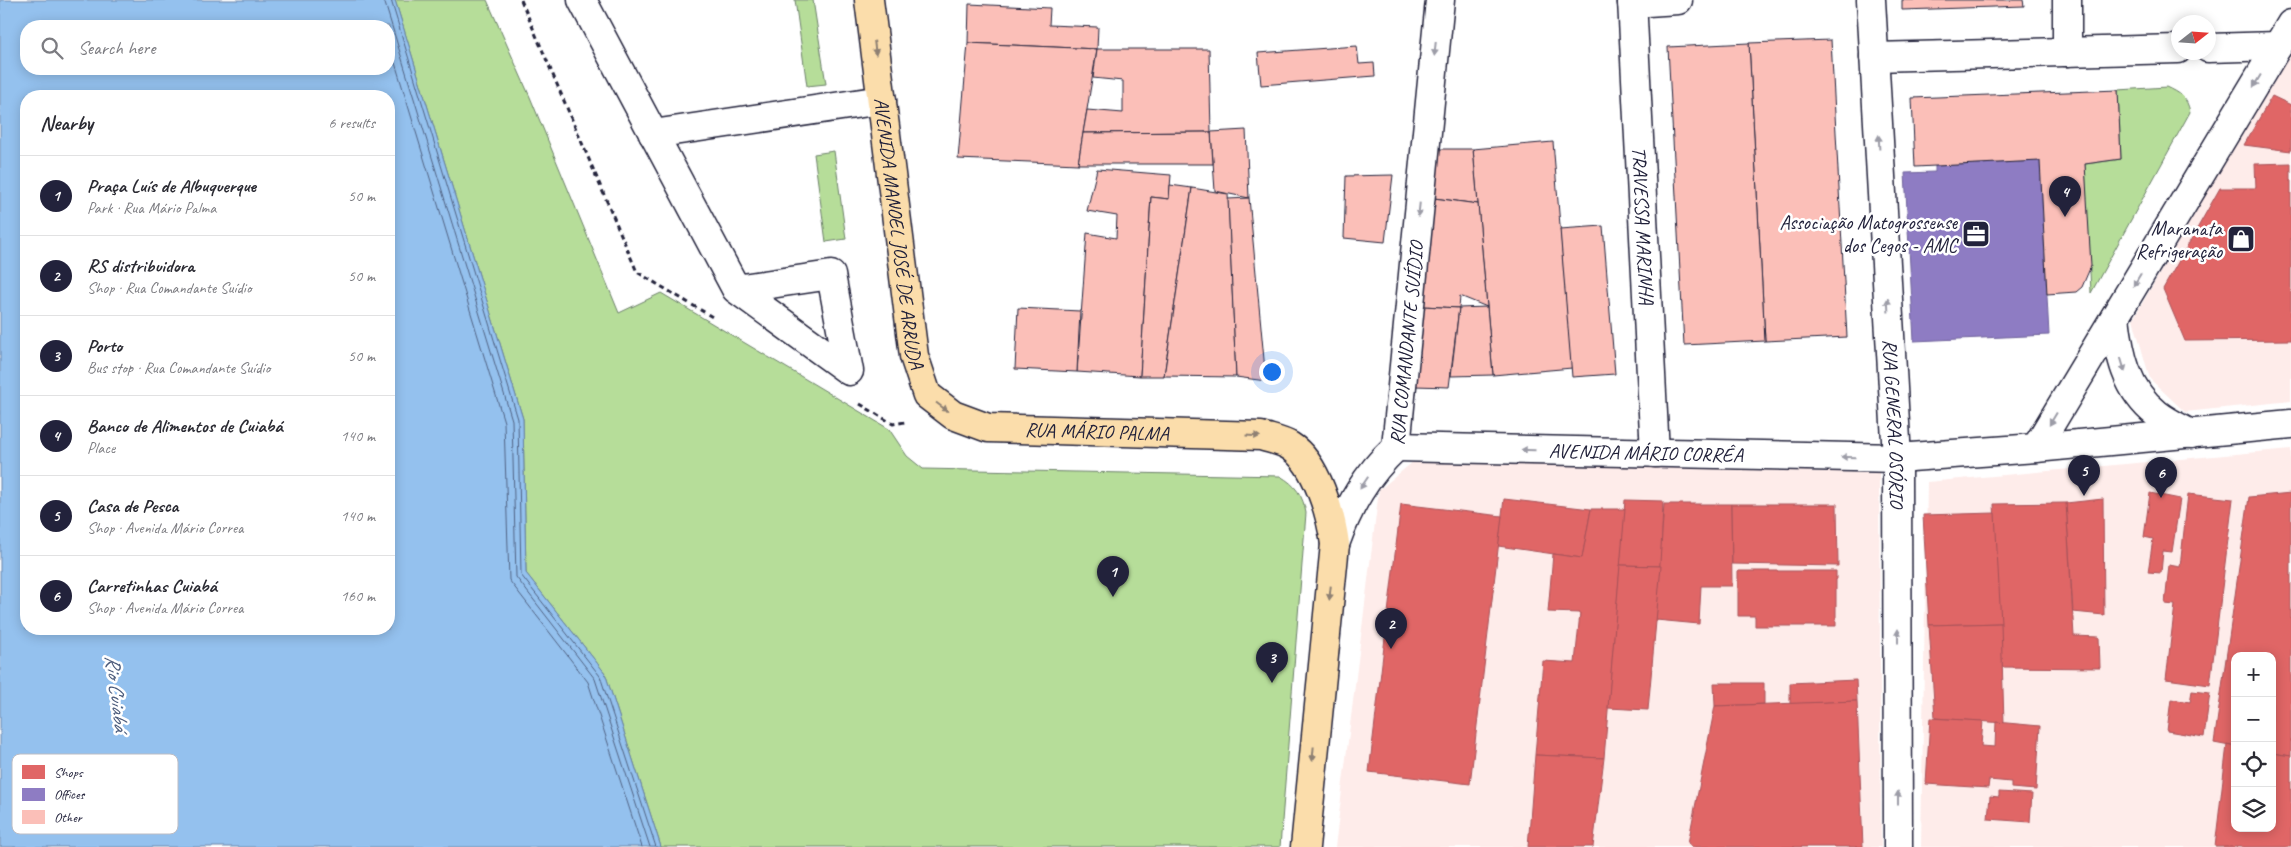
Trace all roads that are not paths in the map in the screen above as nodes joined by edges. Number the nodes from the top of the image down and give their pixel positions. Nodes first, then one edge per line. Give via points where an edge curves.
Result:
1 (582, 0) edge
2 (869, 0) edge
3 (1440, 0) edge
4 (1678, 0) edge
5 (1871, 0) edge
6 (2067, 0) edge
7 (1632, 1) edge
8 (2284, 35) edge
9 (2216, 47) edge
10 (2171, 49) edge
11 (2067, 52) junction
12 (1874, 57) junction
13 (882, 100) junction
14 (653, 134) junction
15 (736, 289) dead end
16 (2115, 317) junction
17 (2291, 424) edge
18 (988, 428) joint
19 (2191, 434) junction
20 (1396, 447) junction
21 (2036, 448) junction
22 (1655, 453) junction
23 (1897, 458) junction
24 (1335, 544) junction
25 (1305, 847) edge
26 (1898, 847) edge

1 - 14 street
2 -> 13 main road, AVENIDA MANOEL JOSÉ DE ARRUDA
3 -> 20 street, RUA COMANDANTE SUÍDIO
4 - 7 street
5 - 12 street, RUA GENERAL OSÓRIO
6 - 11 street
7 - 22 street, TRAVESSA MARINHA
8 - 9 street
8 -> 16 street
10 - 11 street
11 - 12 street
23 -> 12 street, RUA GENERAL OSÓRIO
13 - 14 street
13 -> 18 main road, AVENIDA MANOEL JOSÉ DE ARRUDA via 914,356 927,395 953,415
14 - 15 street
16 -> 19 street via 2119,351 2127,376 2142,401 2158,415
16 -> 21 street
17 - 19 street, AVENIDA MÁRIO CORRÊA
18 -> 24 main road, RUA MÁRIO PALMA via 1260,436 1290,446 1299,453 1318,484 1331,516
19 - 21 street, AVENIDA MÁRIO CORRÊA
22 -> 20 street, AVENIDA MÁRIO CORRÊA
20 -> 24 street, RUA COMANDANTE SUÍDIO via 1365,481 1346,513
21 - 23 street, AVENIDA MÁRIO CORRÊA
23 -> 22 street, AVENIDA MÁRIO CORRÊA
26 -> 23 street, RUA GENERAL OSÓRIO
24 -> 25 main road, RUA COMANDANTE SUÍDIO

